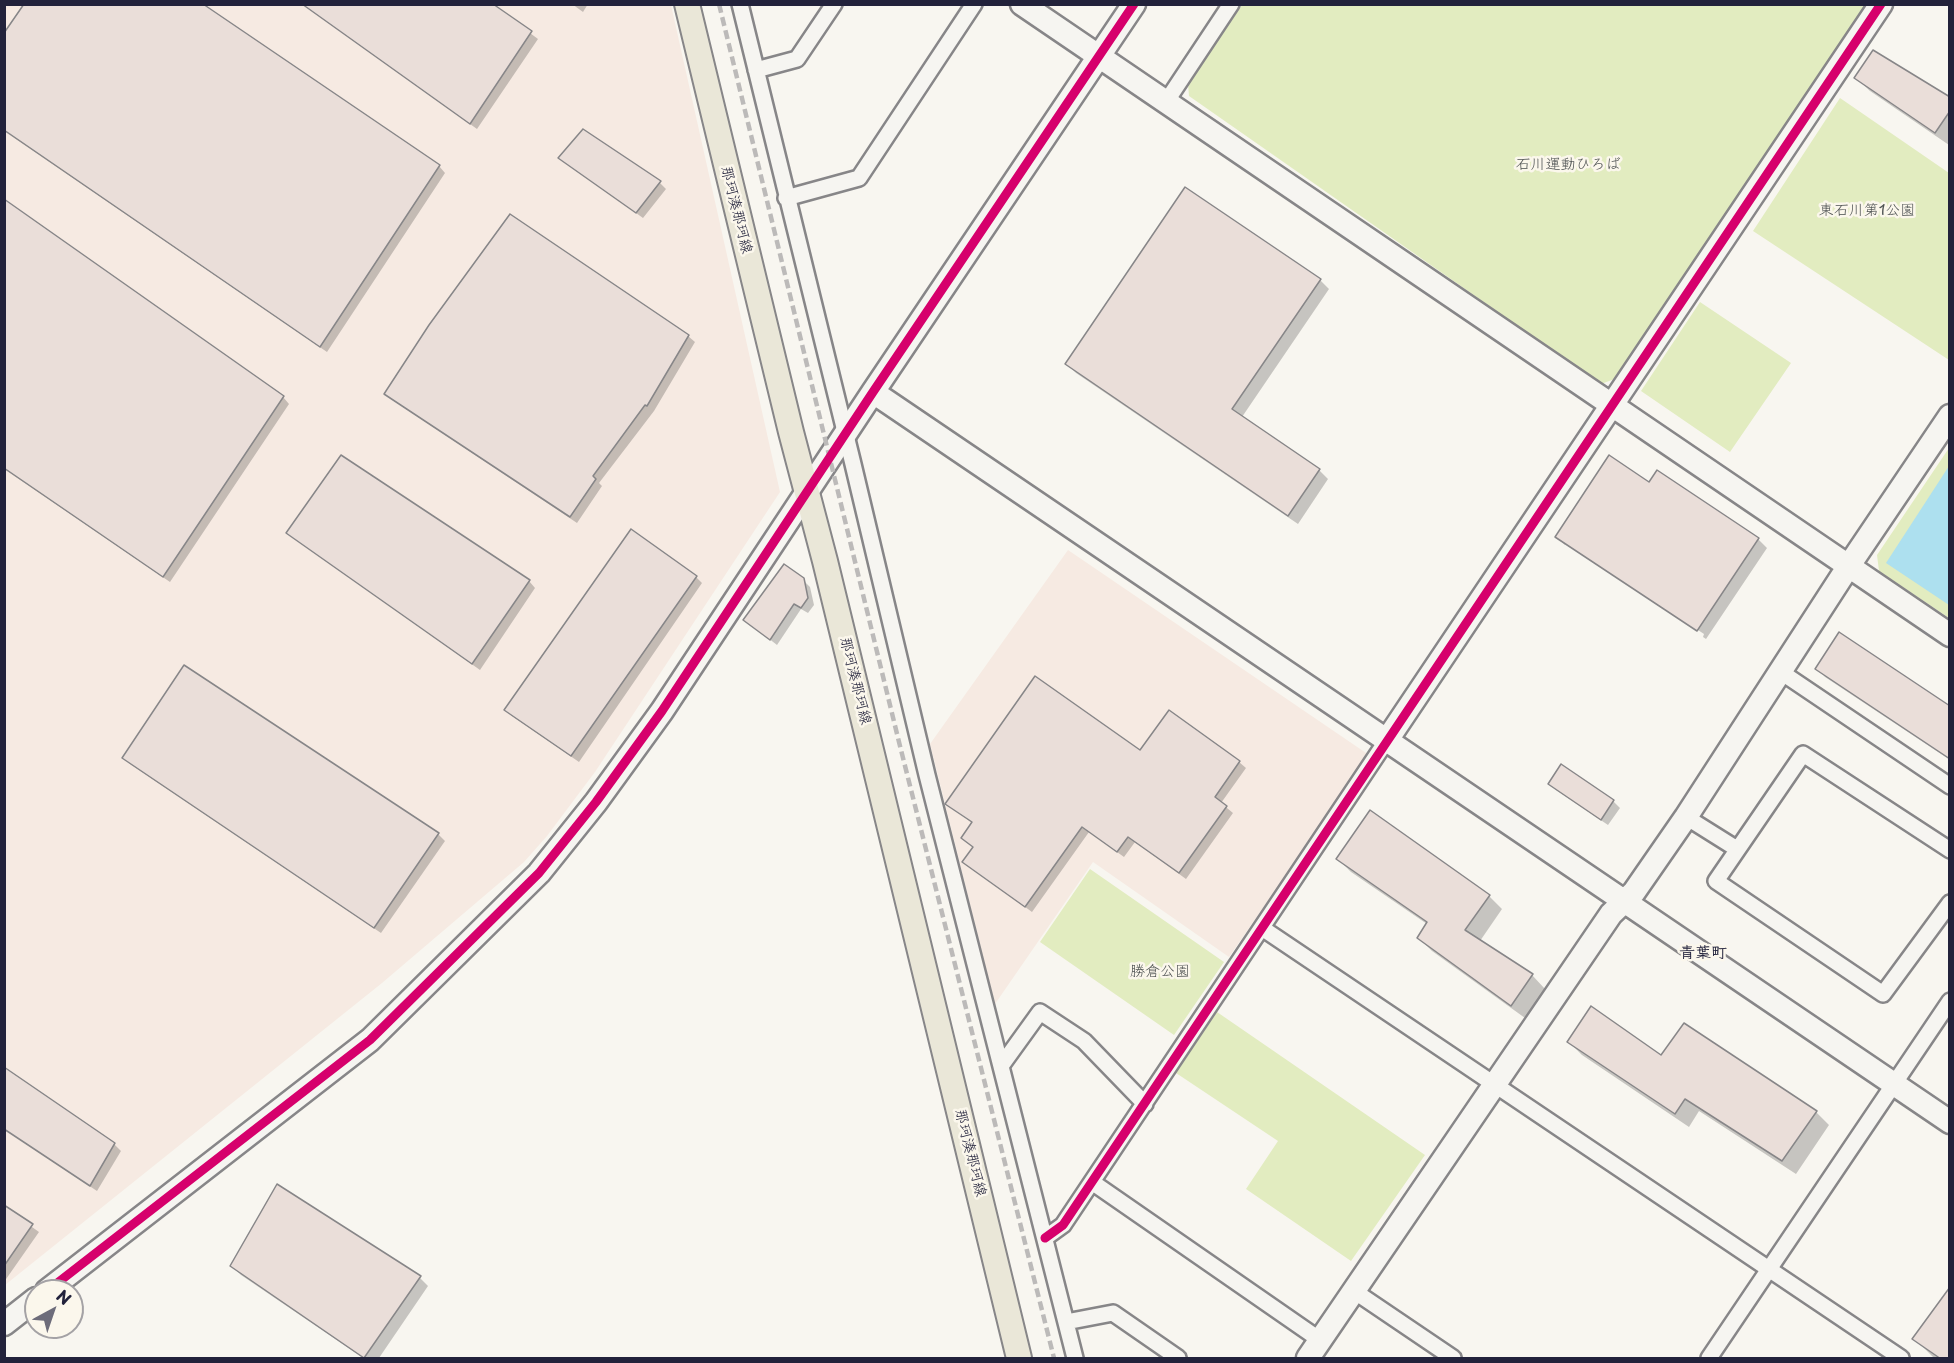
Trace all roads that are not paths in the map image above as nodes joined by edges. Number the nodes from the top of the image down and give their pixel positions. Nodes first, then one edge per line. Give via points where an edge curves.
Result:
1 (687, 4) edge
2 (740, 4) edge
3 (834, 4) edge
4 (974, 4) edge
5 (1022, 4) edge
6 (1134, 4) edge
7 (1231, 4) edge
8 (1881, 4) edge
9 (1100, 56) junction
10 (756, 70) junction
11 (1166, 102) junction
12 (786, 198) junction
13 (873, 392) junction
14 (1612, 406) junction
15 (1950, 416) edge
16 (846, 434) junction
17 (807, 492) junction
18 (1848, 567) junction
19 (1950, 635) edge
20 (1781, 672) junction
21 (1387, 740) junction
22 (1950, 786) edge
23 (1686, 816) junction
24 (1737, 849) junction
25 (1950, 850) edge
26 (1626, 902) junction
27 (1949, 905) edge
28 (1262, 928) junction
29 (1950, 1001) edge
30 (1001, 1066) junction
31 (1495, 1084) junction
32 (1892, 1084) junction
33 (1144, 1104) junction
34 (1950, 1122) edge
35 (1092, 1182) junction
36 (1045, 1238) junction
37 (1769, 1271) junction
38 (62, 1279) edge
39 (1354, 1291) junction
40 (24, 1308) edge
41 (1066, 1322) junction
42 (4, 1324) edge
43 (1314, 1349) edge
44 (1019, 1359) edge
45 (1075, 1359) edge
46 (1178, 1359) edge
47 (1453, 1359) edge
48 (1709, 1359) edge
49 (1901, 1359) edge

1 - 17 main road, 那珂湊那珂線
2 - 10 street
3 - 10 street via 797,59
4 - 12 street via 859,178
5 - 9 street
6 - 9 street
7 - 11 street
8 - 14 street
9 - 11 street
9 - 13 street
10 - 12 street
11 - 14 street
12 - 16 street
13 - 16 street
13 - 21 street
14 - 18 street
14 - 21 street
15 - 18 street
16 - 17 street
16 - 30 street
17 - 38 street via 662,711 539,873 370,1040
17 - 44 main road, 那珂湊那珂線
18 - 19 street
18 - 20 street
20 - 22 street
20 - 23 street
21 - 26 street
21 - 28 street
23 - 24 street
23 - 26 street
24 - 25 street via 1803,754
24 - 27 street via 1716,881 1883,994
26 - 31 street via 1611,914
26 - 32 street
28 - 31 street
28 - 33 street
29 - 32 street
30 - 33 street via 1040,1012 1084,1041
30 - 36 street
31 - 37 street
31 - 39 street
32 - 34 street
32 - 37 street
33 - 35 street
35 - 36 street via 1063,1225
35 - 43 street
36 - 41 street
37 - 48 street
37 - 49 street
39 - 43 street
39 - 47 street
40 - 42 street
41 - 45 street
41 - 46 street via 1113,1313

